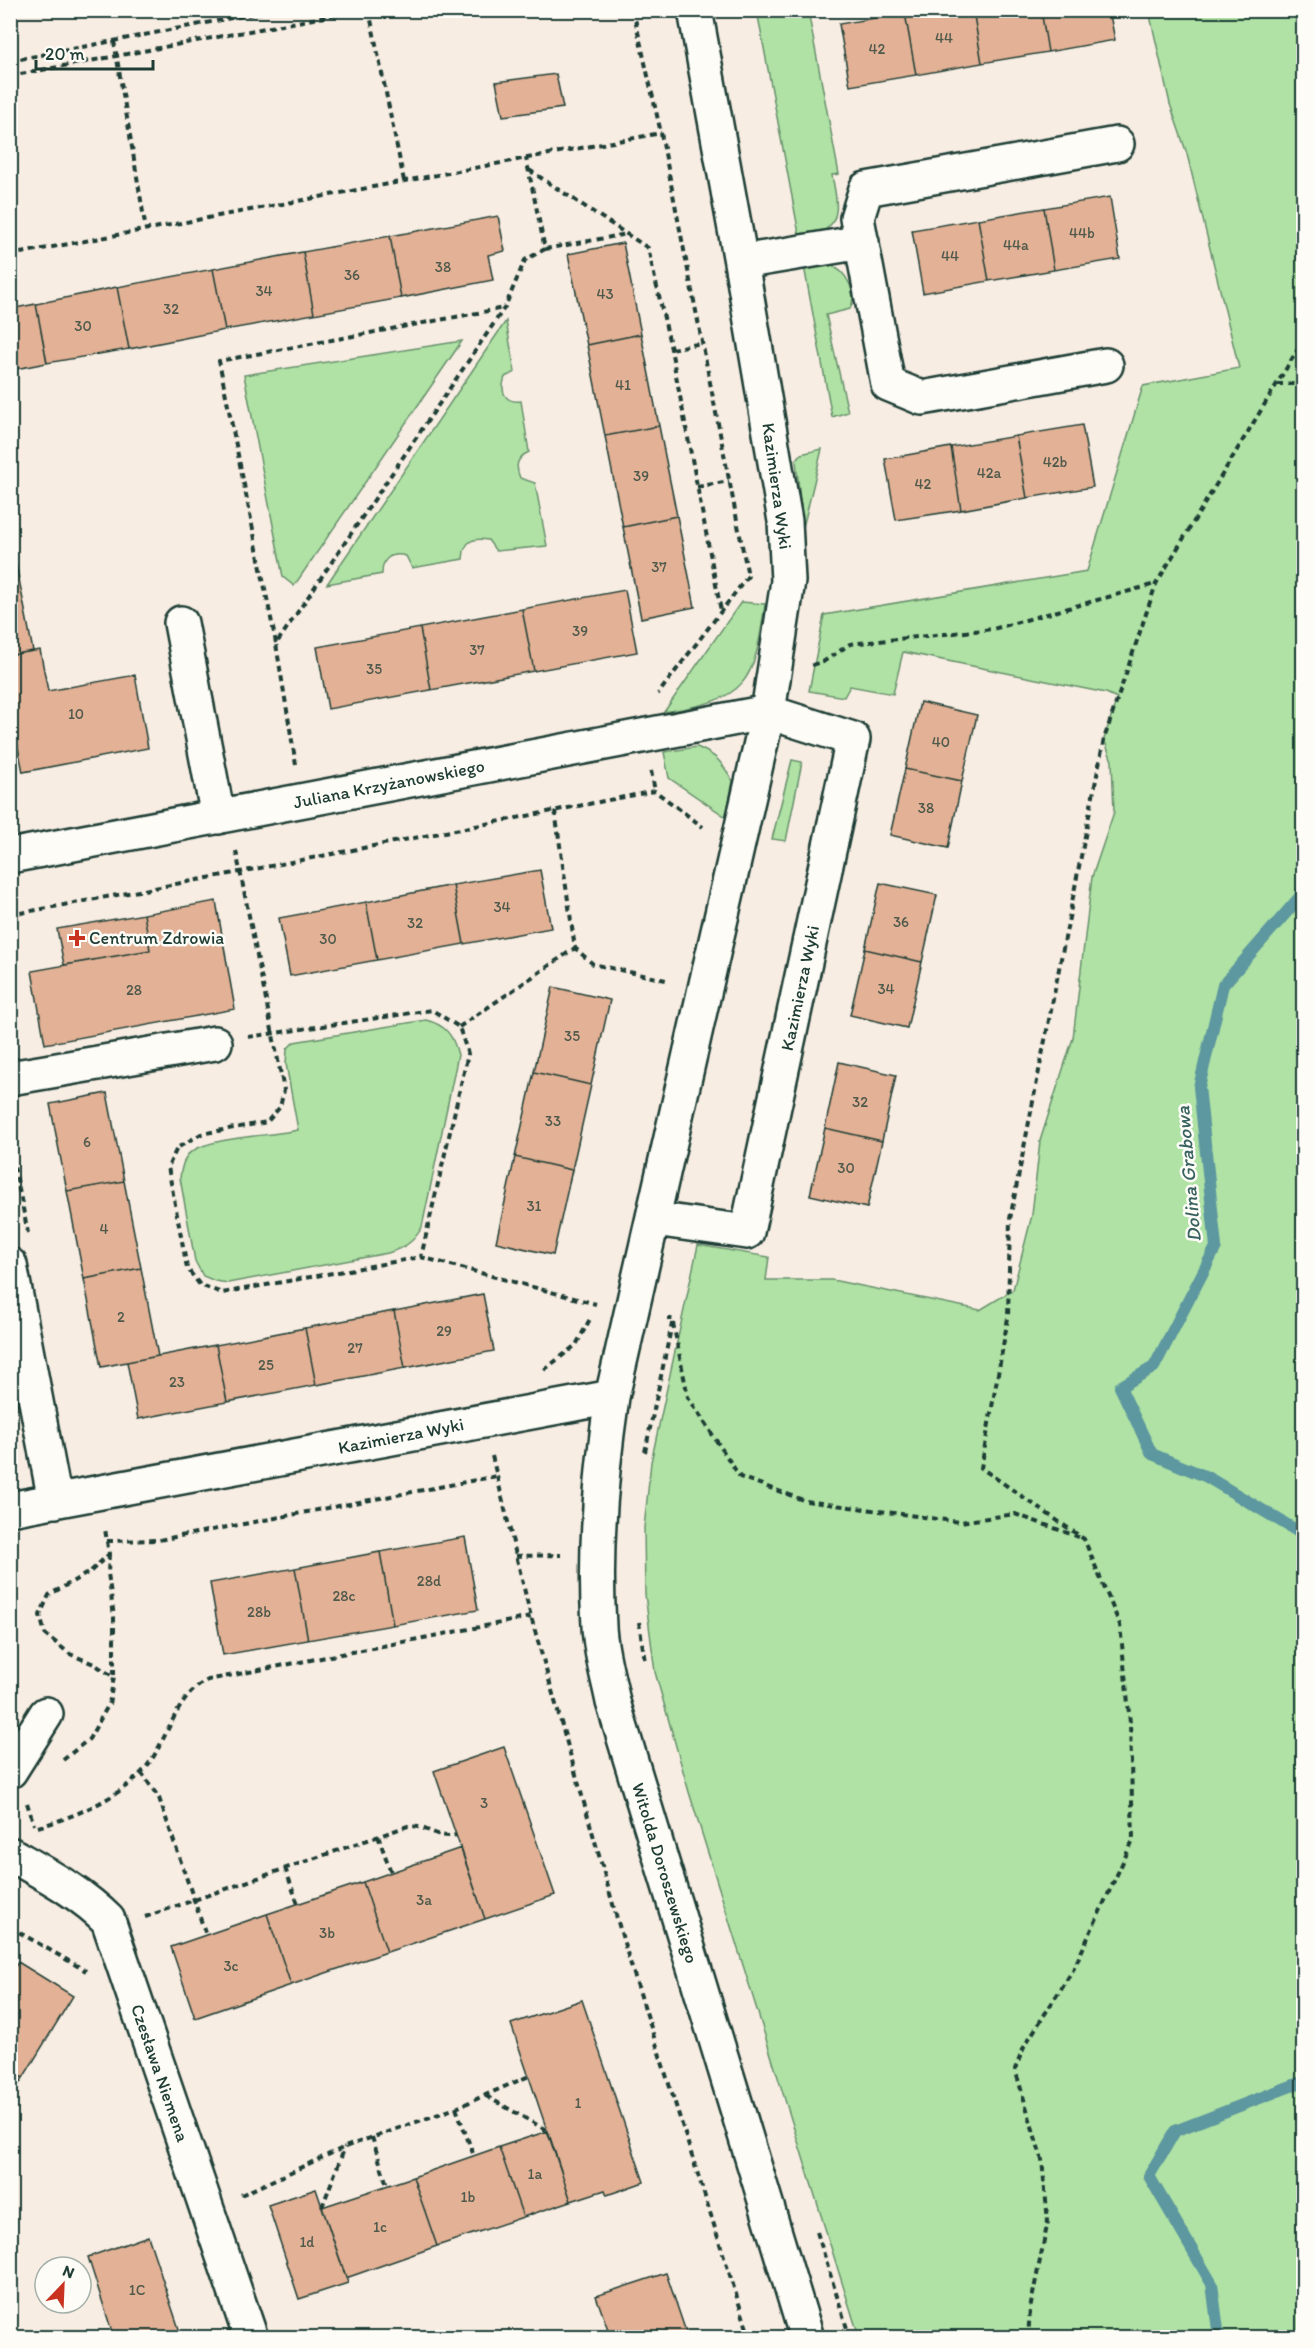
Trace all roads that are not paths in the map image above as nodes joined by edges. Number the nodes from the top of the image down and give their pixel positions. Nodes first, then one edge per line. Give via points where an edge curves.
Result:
1 (695, 10) edge
2 (1117, 144) dead end
3 (862, 242) junction
4 (741, 262) junction
5 (1106, 365) dead end
6 (181, 623) dead end
7 (768, 712) junction
8 (224, 816) junction
9 (10, 856) edge
10 (215, 1043) road end
11 (10, 1078) edge
12 (654, 1219) junction
13 (10, 1265) edge
14 (612, 1397) junction
15 (55, 1501) junction
16 (10, 1509) edge
17 (46, 1714) dead end
18 (10, 1771) edge
19 (10, 1854) edge
20 (251, 2337) edge
21 (807, 2337) edge

1 - 4 street, Kazimierza Wyki
2 - 3 street via 866,189 857,218
3 - 4 street
3 - 5 street via 888,384 922,398
4 - 7 street, Kazimierza Wyki via 785,521 788,581
6 - 8 street
7 - 8 street, Juliana Krzyżanowskiego
7 - 12 street, Kazimierza Wyki
7 - 12 street, Kazimierza Wyki via 853,739 747,1232
8 - 9 street, Juliana Krzyżanowskiego
10 - 11 street
12 - 14 street, Kazimierza Wyki
13 - 15 street
14 - 15 street, Kazimierza Wyki
14 - 21 street, Witolda Doroszewskiego via 602,1468 598,1555 599,1628 613,1702
15 - 16 street, Kazimierza Wyki
17 - 18 street
19 - 20 street, Czesława Niemena via 68,1887 108,1920

